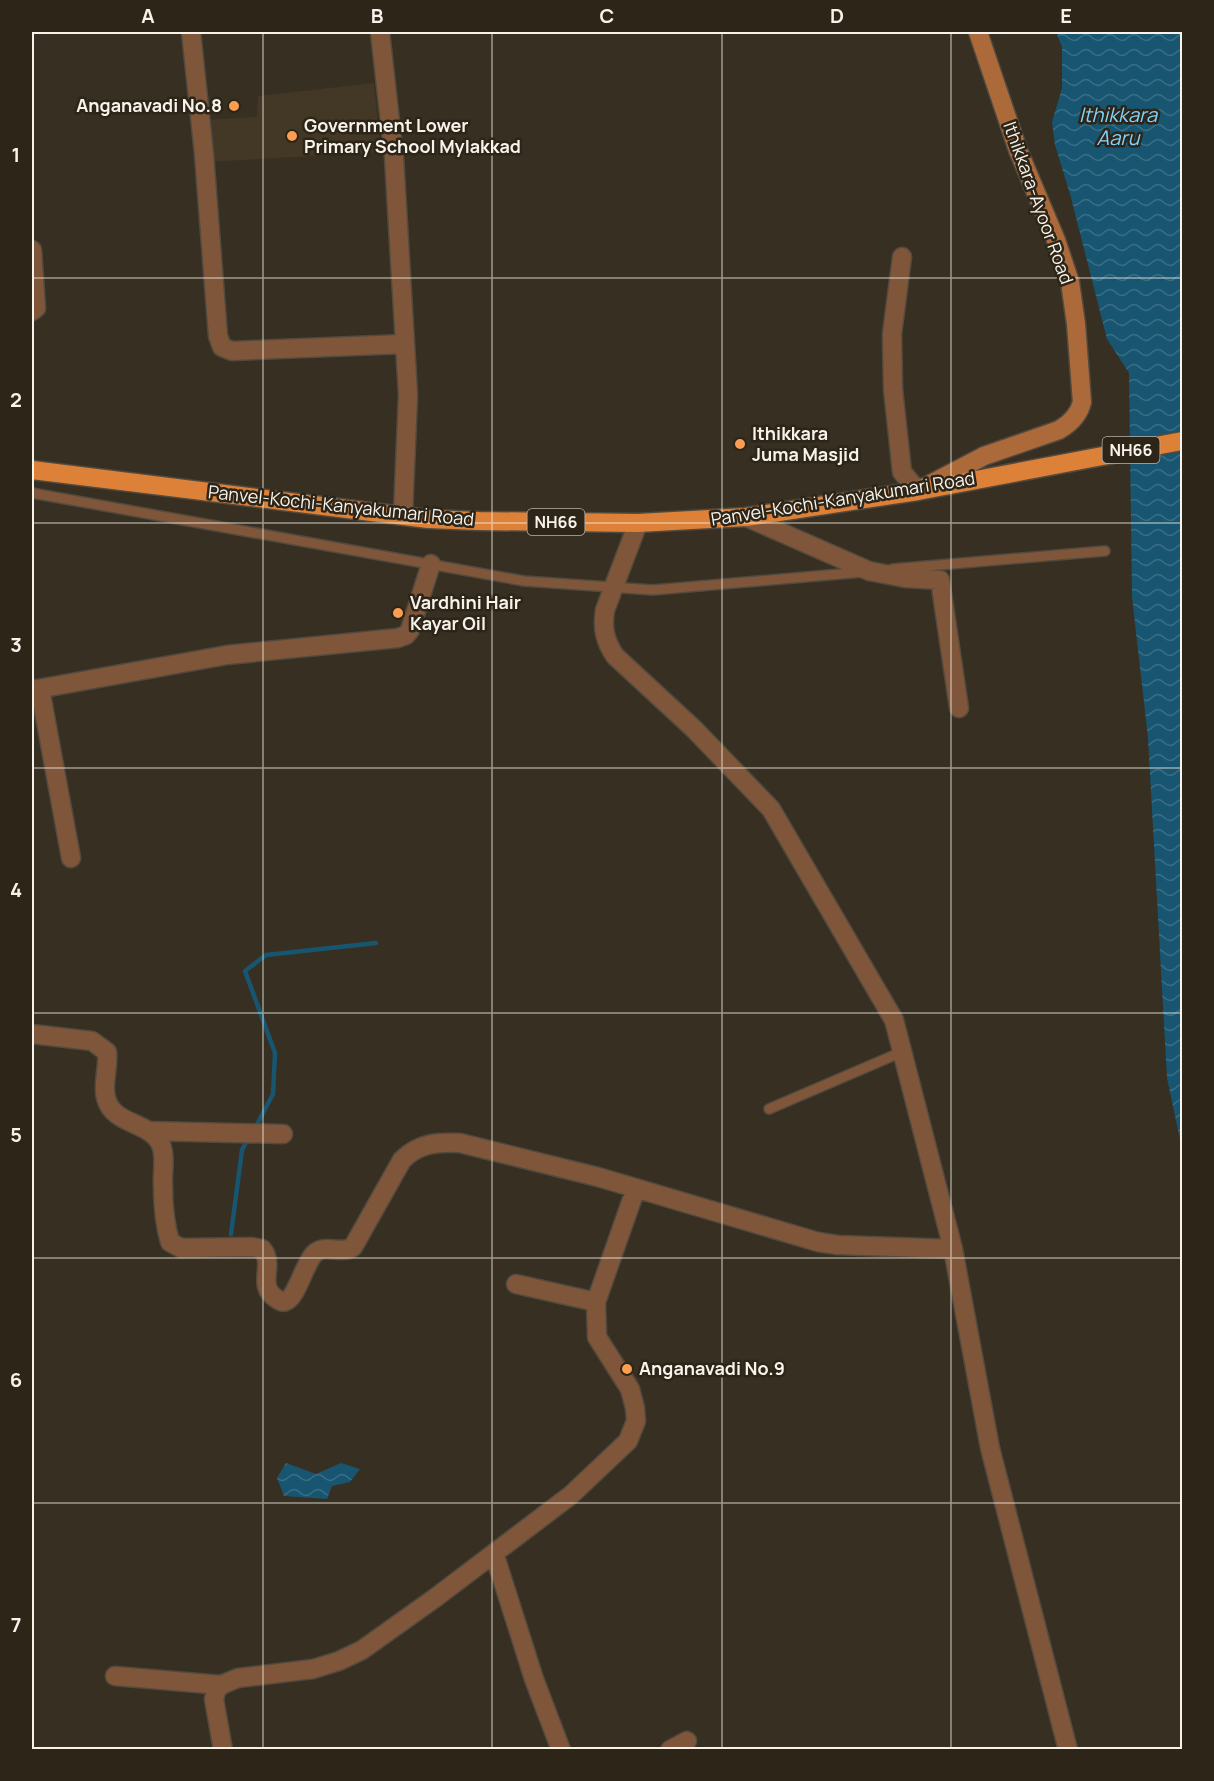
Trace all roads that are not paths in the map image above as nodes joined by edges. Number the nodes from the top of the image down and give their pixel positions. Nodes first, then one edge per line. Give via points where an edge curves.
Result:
1 (191, 32) edge
2 (380, 32) edge
3 (978, 32) edge
4 (32, 250) edge
5 (902, 257) dead end
6 (32, 311) edge
7 (405, 344) junction
8 (1182, 441) edge
9 (32, 470) edge
10 (918, 491) junction
11 (32, 493) edge
12 (403, 515) junction
13 (746, 517) junction
14 (638, 523) junction
15 (1105, 551) dead end
16 (431, 564) junction
17 (869, 571) junction
18 (614, 588) junction
19 (36, 689) edge
20 (959, 708) dead end
21 (71, 858) dead end
22 (32, 1034) edge
23 (903, 1052) junction
24 (769, 1109) dead end
25 (148, 1131) junction
26 (283, 1134) dead end
27 (636, 1188) junction
28 (952, 1249) junction
29 (516, 1284) dead end
30 (596, 1302) junction
31 (494, 1553) junction
32 (115, 1676) dead end
33 (221, 1685) junction
34 (687, 1741) dead end
35 (223, 1749) edge
36 (561, 1749) edge
37 (670, 1749) edge
38 (1068, 1749) edge

1 - 7 street via 222,347 232,351
2 - 7 street via 394,157
3 - 10 main road, Ithikkara-Ayoor Road via 1018,150 1070,282 1082,402 1080,412 1059,430 984,456
4 - 6 street via 36,308
5 - 10 street via 892,334 893,388 902,472
7 - 12 street via 408,395
8 - 10 highway, Panvel-Kochi-Kanyakumari Road / NH66
9 - 12 highway, Panvel-Kochi-Kanyakumari Road / NH66
10 - 13 highway, Panvel-Kochi-Kanyakumari Road / NH66
11 - 16 lane
12 - 14 highway, Panvel-Kochi-Kanyakumari Road / NH66 via 479,521
13 - 14 highway, Panvel-Kochi-Kanyakumari Road / NH66
13 - 17 street
14 - 18 street
15 - 17 lane
16 - 18 lane via 524,581
16 - 19 street via 410,630 398,638 227,655
17 - 18 lane via 653,591
17 - 20 street via 940,580
18 - 23 street via 603,623 611,649 771,809 891,1014
19 - 21 street
22 - 25 street via 92,1041 102,1047 107,1052 105,1090 109,1107
23 - 24 lane
23 - 28 street
25 - 26 street
25 - 27 street via 162,1147 170,1242 181,1248 262,1250 267,1260 267,1288 280,1301 290,1298 309,1260 318,1251 346,1251 353,1246 402,1160 429,1144 460,1143
27 - 28 street via 818,1242
27 - 30 street
28 - 38 street via 990,1448
29 - 30 street
30 - 31 street via 597,1337 630,1389 636,1421 628,1441 571,1495
31 - 33 street via 362,1650 313,1669 238,1678
31 - 36 street
32 - 33 street
33 - 35 street via 214,1699
34 - 37 street

